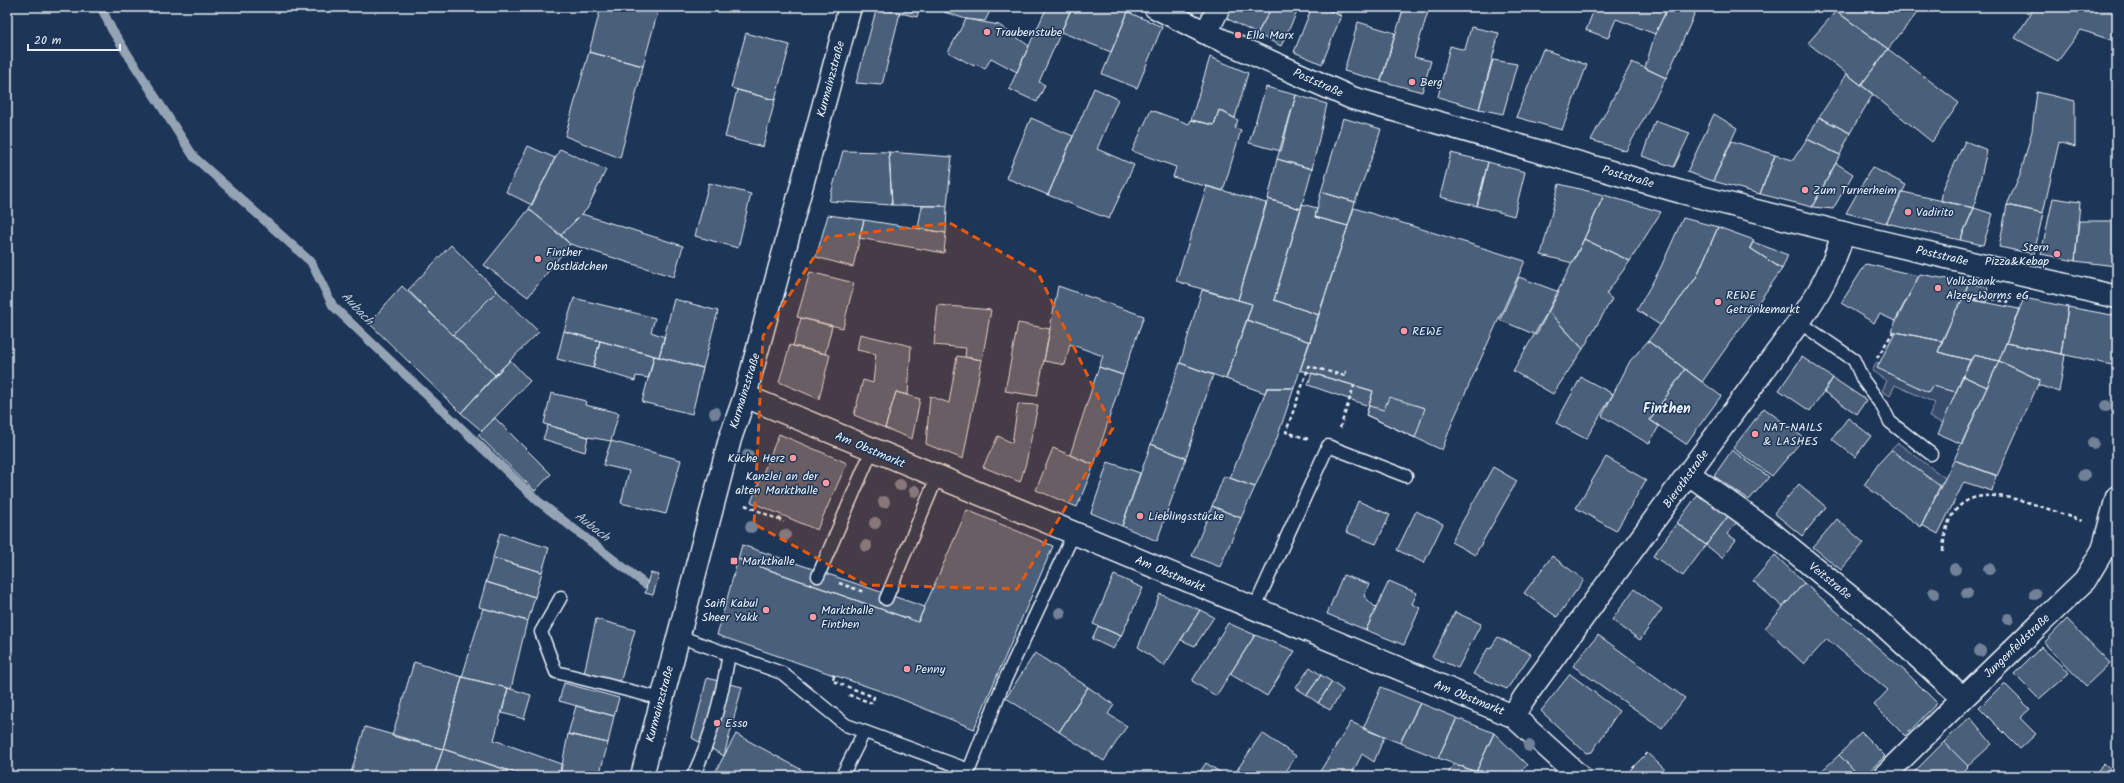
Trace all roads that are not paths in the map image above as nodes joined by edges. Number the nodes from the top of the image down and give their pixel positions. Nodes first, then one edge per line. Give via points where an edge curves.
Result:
1 (850, 7) edge
2 (1155, 7) edge
3 (1219, 7) edge
4 (1206, 33) junction
5 (1843, 233) junction
6 (2117, 297) edge
7 (1799, 322) junction
8 (745, 396) junction
9 (872, 450) junction
10 (1931, 454) dead end
11 (1689, 474) junction
12 (1406, 476) dead end
13 (937, 477) junction
14 (2117, 497) edge
15 (1074, 533) junction
16 (818, 576) road end
17 (560, 597) dead end
18 (886, 599) road end
19 (1254, 609) junction
20 (678, 636) junction
21 (729, 654) junction
22 (1963, 698) junction
23 (662, 699) junction
24 (1513, 716) junction
25 (864, 732) junction
26 (643, 776) edge
27 (693, 776) edge
28 (842, 776) edge
29 (1579, 776) edge
30 (1884, 776) edge

1 - 8 main road, Kurmainzstraße
2 - 4 main road, Poststraße
3 - 4 main road
4 - 5 main road, Poststraße via 1352,98 1681,192
5 - 6 main road, Poststraße
5 - 7 main road, Bierothstraße via 1829,276
7 - 10 lane via 1854,360 1863,380 1890,422
7 - 11 main road, Bierothstraße
8 - 9 main road, Am Obstmarkt
8 - 20 main road, Kurmainzstraße via 730,439
9 - 13 main road, Am Obstmarkt
9 - 16 lane
11 - 22 main road, Veitstraße via 1774,535 1859,604
11 - 24 main road, Bierothstraße
12 - 19 lane via 1328,446
13 - 15 main road, Am Obstmarkt
13 - 18 lane
14 - 22 main road, Jungenfeldstraße via 2103,550 2085,580
15 - 19 main road, Am Obstmarkt
15 - 25 lane via 1003,684 969,770
17 - 23 lane via 541,632 556,672
19 - 24 main road, Am Obstmarkt
20 - 21 lane
20 - 23 main road, Kurmainzstraße
21 - 25 lane via 782,672 846,725
21 - 27 lane via 707,747
22 - 30 main road, Jungenfeldstraße
23 - 26 main road, Kurmainzstraße
24 - 29 main road, Am Obstmarkt
25 - 28 lane

